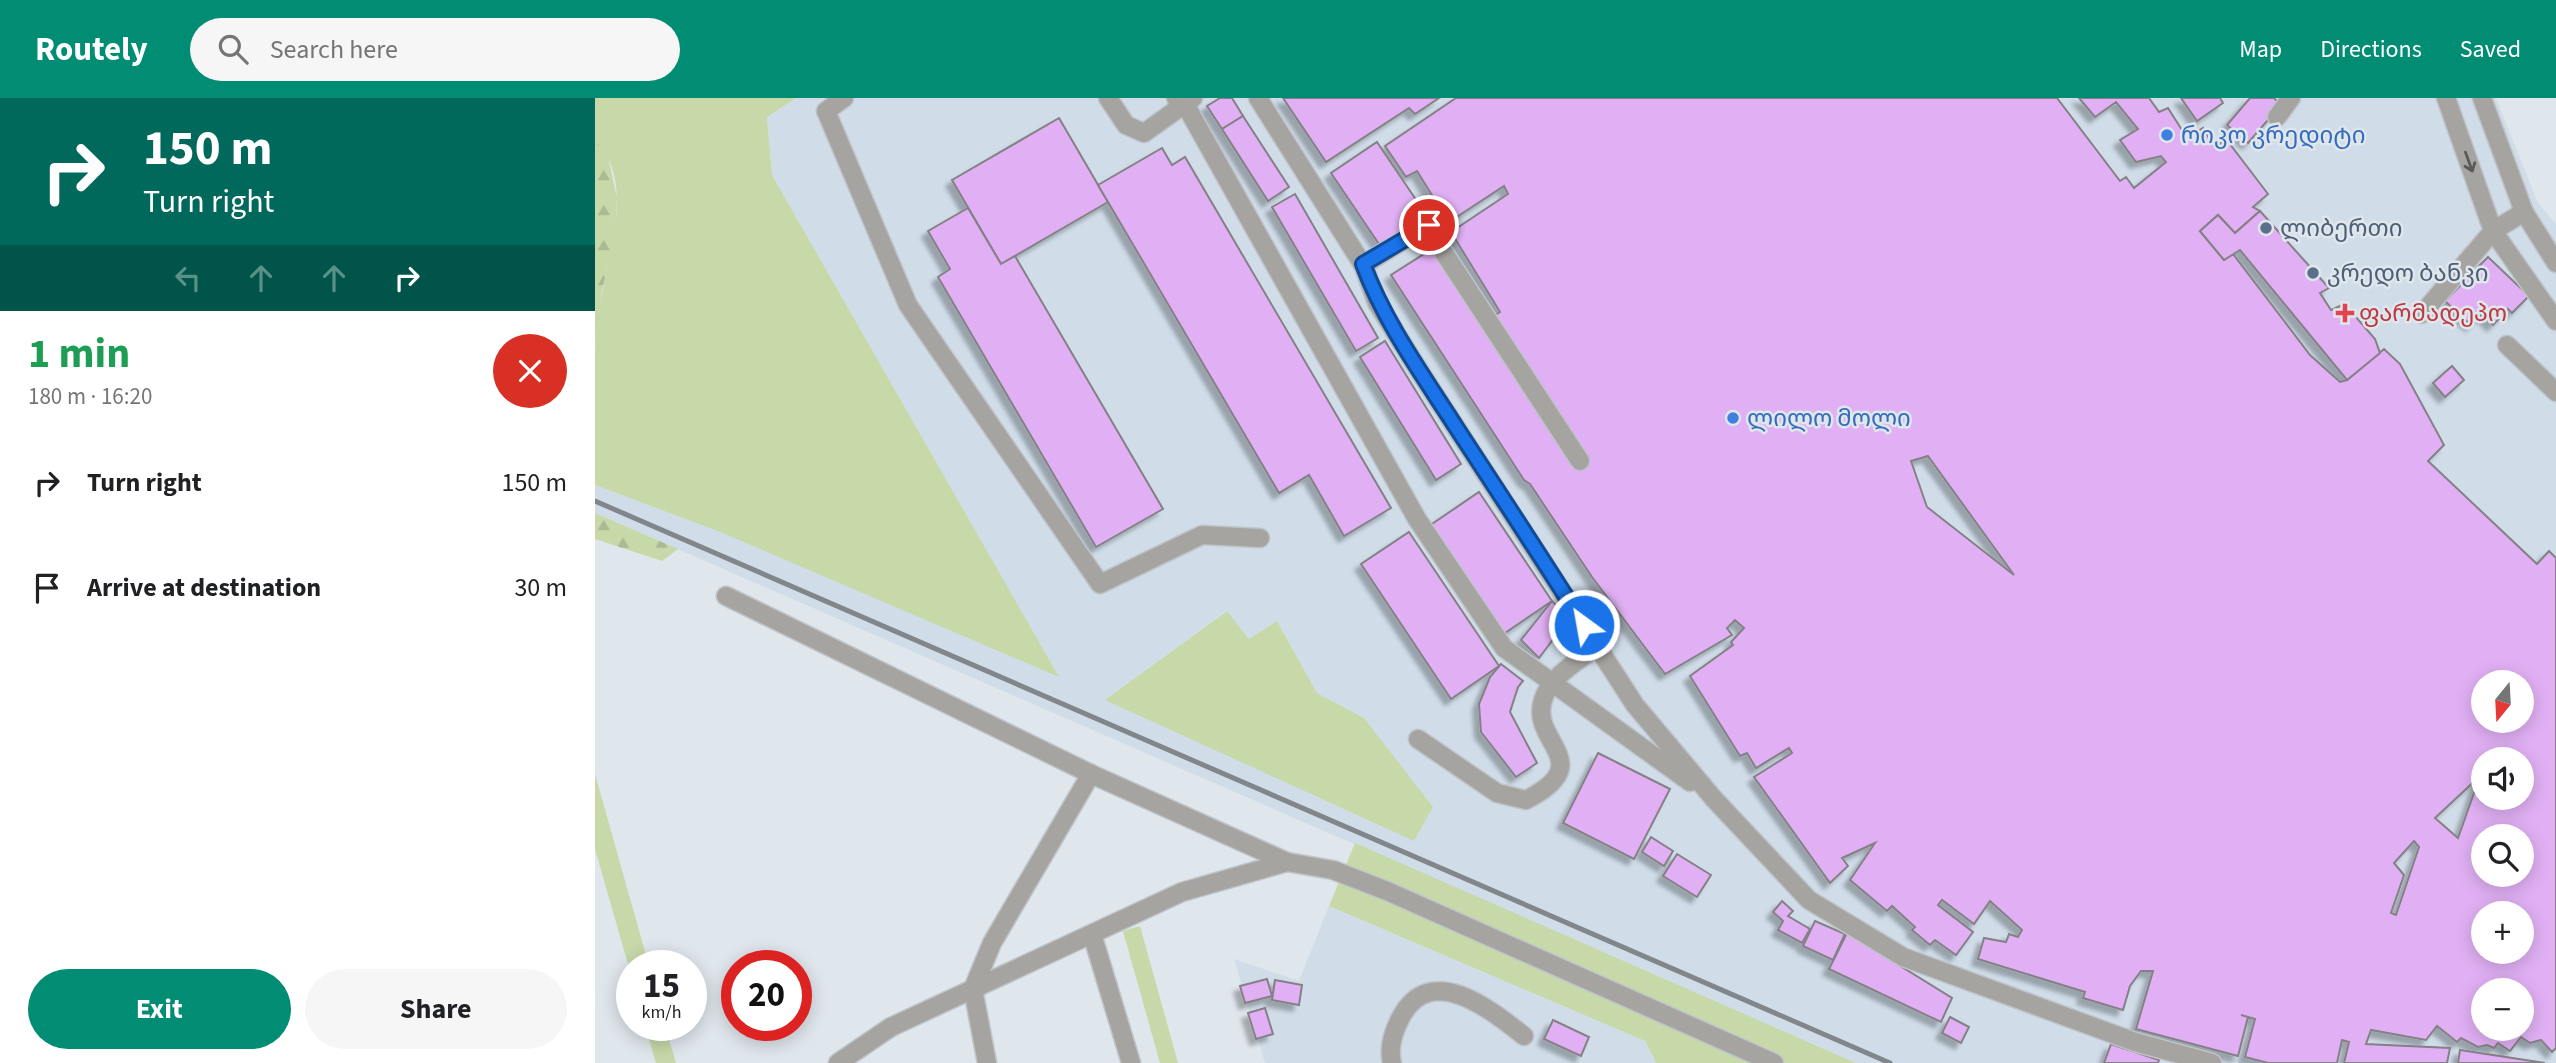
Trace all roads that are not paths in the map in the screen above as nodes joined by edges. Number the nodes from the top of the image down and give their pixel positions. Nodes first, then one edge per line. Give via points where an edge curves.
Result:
1 (844, 98) edge
2 (1108, 98) edge
3 (1163, 98) edge
4 (1258, 98) edge
5 (2291, 98) edge
6 (2446, 98) edge
7 (2482, 98) edge
8 (1184, 100) edge
9 (2277, 117) dead end
10 (2524, 212) junction
11 (2493, 231) junction
12 (1363, 264) junction
13 (2556, 264) edge
14 (2421, 314) dead end
15 (2556, 321) edge
16 (2507, 345) dead end
17 (2556, 392) edge
18 (1580, 461) dead end
19 (1260, 538) dead end
20 (726, 596) dead end
21 (1597, 646) junction
22 (1552, 682) junction
23 (1418, 739) dead end
24 (1091, 774) junction
25 (1714, 799) junction
26 (1287, 862) junction
27 (1092, 934) junction
28 (973, 989) junction
29 (1524, 1036) dead end
30 (1728, 1043) junction
31 (838, 1063) edge
32 (987, 1063) edge
33 (1131, 1063) edge
34 (1392, 1063) edge
35 (1728, 1063) edge
36 (1774, 1063) edge
37 (2212, 1063) edge

1 - 19 lane via 826,111 908,305 1100,584 1202,535
2 - 8 lane via 1126,125 1144,133
3 - 8 lane
4 - 12 lane
5 - 9 lane
6 -> 11 lane
7 - 10 lane
8 - 22 lane via 1417,519 1504,648
10 - 11 lane
10 - 13 lane
11 - 14 lane
11 - 15 lane
12 - 18 lane via 1429,225
12 - 21 lane via 1377,303
16 - 17 lane
20 - 24 lane
21 - 22 lane
21 - 25 lane via 1635,705
22 - 23 lane via 1541,704 1542,720 1561,756 1559,774 1542,792 1526,800 1497,793
22 - 25 lane
24 - 26 lane
24 - 28 lane via 992,943
25 - 37 lane via 1809,900 1903,957 2134,1042
26 - 27 lane via 1182,892
26 - 30 lane via 1333,870 1387,891
27 - 28 lane
27 - 33 lane
28 - 31 lane via 891,1027
28 - 32 lane
29 - 34 lane via 1490,1009 1454,992 1427,992 1408,1003 1396,1026 1389,1051
30 - 35 lane
30 - 36 lane

